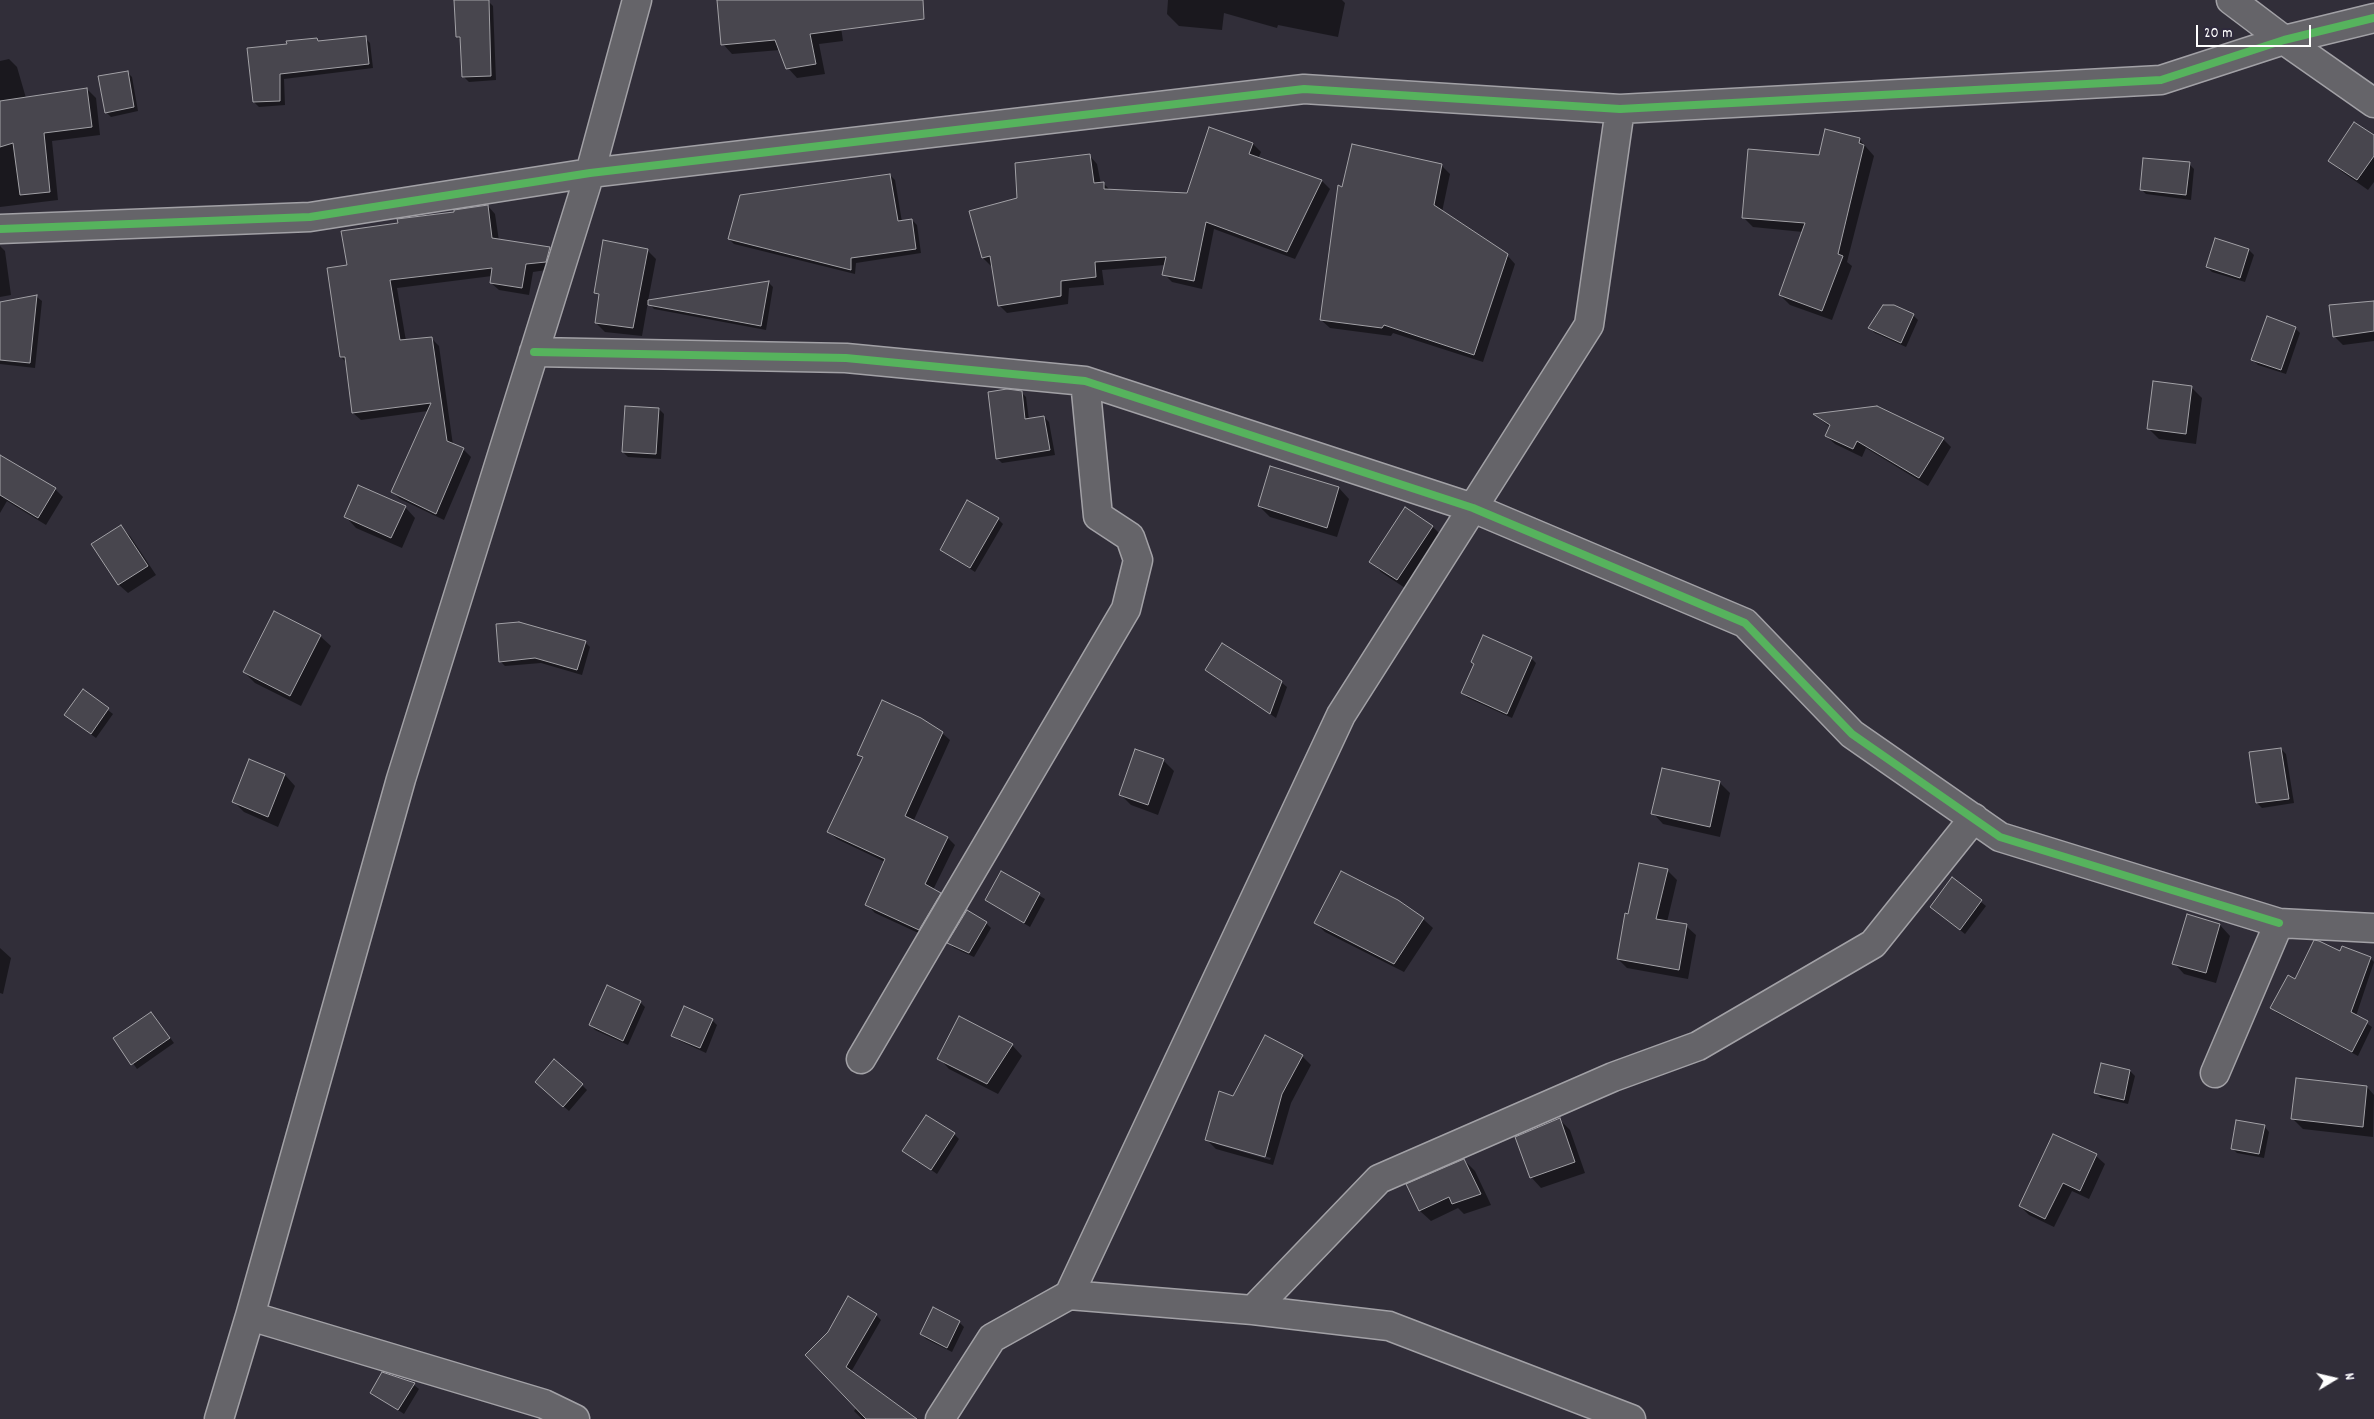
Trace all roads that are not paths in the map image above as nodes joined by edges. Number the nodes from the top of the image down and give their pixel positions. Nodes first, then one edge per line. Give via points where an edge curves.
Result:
1 (637, 0) edge
2 (2231, 0) edge
3 (2374, 18) edge
4 (2284, 40) junction
5 (2374, 103) edge
6 (1620, 109) junction
7 (590, 173) junction
8 (0, 230) edge
9 (534, 352) junction
10 (1085, 381) junction
11 (1473, 508) junction
12 (1974, 818) junction
13 (2279, 923) junction
14 (2374, 928) edge
15 (861, 1059) dead end
16 (2215, 1073) dead end
17 (1068, 1295) junction
18 (1253, 1310) junction
19 (250, 1316) junction
20 (219, 1419) edge
21 (575, 1419) edge
22 (940, 1419) edge
23 (1631, 1419) edge

1 - 7 street
2 - 4 street
3 - 4 street
4 - 5 street
4 - 6 street via 2161,80
6 - 7 street via 1304,88
6 - 11 street via 1589,325
7 - 8 street via 310,217
7 - 9 street
9 - 10 street via 846,358
9 - 19 street via 401,779
10 - 11 street
10 - 15 street via 1098,516 1130,537 1138,560 1126,609
11 - 12 street via 1744,623 1852,734
11 - 17 street via 1341,714
12 - 13 street via 2000,837
12 - 18 street via 1873,944 1698,1046 1613,1077 1379,1179
13 - 14 street
13 - 16 street
17 - 18 street
17 - 22 street via 992,1338
18 - 23 street via 1388,1326
19 - 20 street
19 - 21 street via 544,1404

